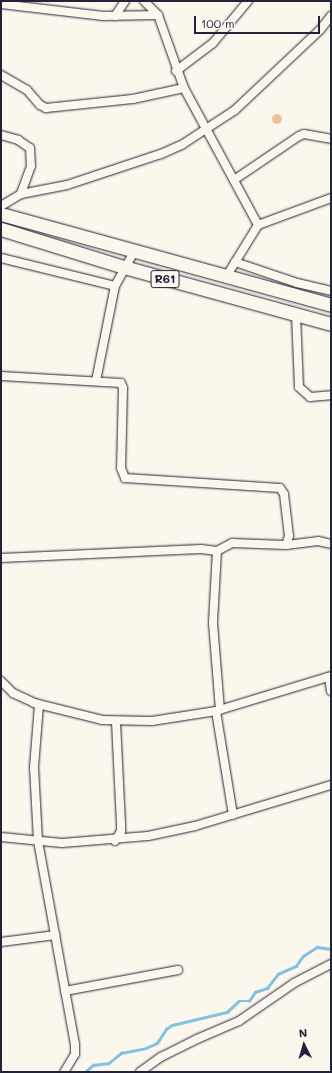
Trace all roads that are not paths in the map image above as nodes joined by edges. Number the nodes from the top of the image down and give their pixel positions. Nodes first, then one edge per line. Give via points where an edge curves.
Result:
1 (125, 1) edge
2 (144, 1) edge
3 (248, 1) edge
4 (1, 4) edge
5 (115, 16) junction
6 (158, 16) junction
7 (331, 16) edge
8 (176, 71) junction
9 (1, 75) edge
10 (184, 88) junction
11 (205, 130) junction
12 (1, 136) edge
13 (331, 139) edge
14 (234, 180) junction
15 (21, 194) junction
16 (331, 198) edge
17 (1, 206) edge
18 (1, 214) edge
19 (258, 225) junction
20 (1, 230) edge
21 (135, 250) junction
22 (1, 258) edge
23 (235, 262) junction
24 (124, 267) junction
25 (226, 277) junction
26 (115, 286) junction
27 (331, 291) edge
28 (331, 305) edge
29 (296, 315) junction
30 (331, 324) edge
31 (1, 376) edge
32 (96, 380) junction
33 (331, 395) edge
34 (331, 544) edge
35 (286, 545) junction
36 (217, 551) junction
37 (1, 558) edge
38 (330, 677) edge
39 (1, 682) edge
40 (331, 691) edge
41 (39, 705) junction
42 (218, 710) junction
43 (116, 721) junction
44 (331, 785) edge
45 (233, 815) junction
46 (1, 837) edge
47 (38, 841) junction
48 (115, 841) junction
49 (56, 935) junction
50 (1, 942) edge
51 (331, 964) edge
52 (178, 970) dead end
53 (65, 991) junction
54 (64, 1072) edge
55 (140, 1072) edge

1 - 5 street
2 - 6 street
3 - 8 street via 213,43
4 - 5 street
5 - 6 street
6 - 8 street
7 - 11 street via 315,35 235,110
8 - 10 street
9 - 10 street via 27,90 46,108 134,99
10 - 11 street
11 - 14 street
11 - 15 street via 161,154 67,185
12 - 15 street via 18,140 30,148 31,166
13 - 14 street via 304,134 299,136
14 - 19 street
15 - 17 street
16 - 19 street
18 - 21 main road, R61
19 - 23 street
20 - 24 main road, R61
21 - 24 street
21 - 25 main road, R61
22 - 26 street
23 - 25 street
23 - 27 street via 297,283
24 - 26 street
24 - 29 main road, R61
25 - 28 main road, R61
26 - 32 street
29 - 30 main road, R61
29 - 33 street via 299,387 310,397
31 - 32 street
32 - 35 street via 118,382 123,388 121,468 125,478 280,488 283,490 289,536
34 - 35 street via 318,541
35 - 36 street via 232,543
36 - 37 street via 201,549
36 - 42 street via 213,623
38 - 40 street
38 - 42 street
39 - 41 street via 13,693
41 - 43 street
41 - 47 street via 34,767
42 - 43 street via 152,721
42 - 45 street
43 - 48 street via 121,831
44 - 45 street
45 - 48 street via 195,826
46 - 47 street
47 - 48 street
47 - 49 street
49 - 50 street
49 - 53 street
51 - 55 street via 294,983 239,1021 162,1057
52 - 53 street
53 - 54 street via 75,1054

